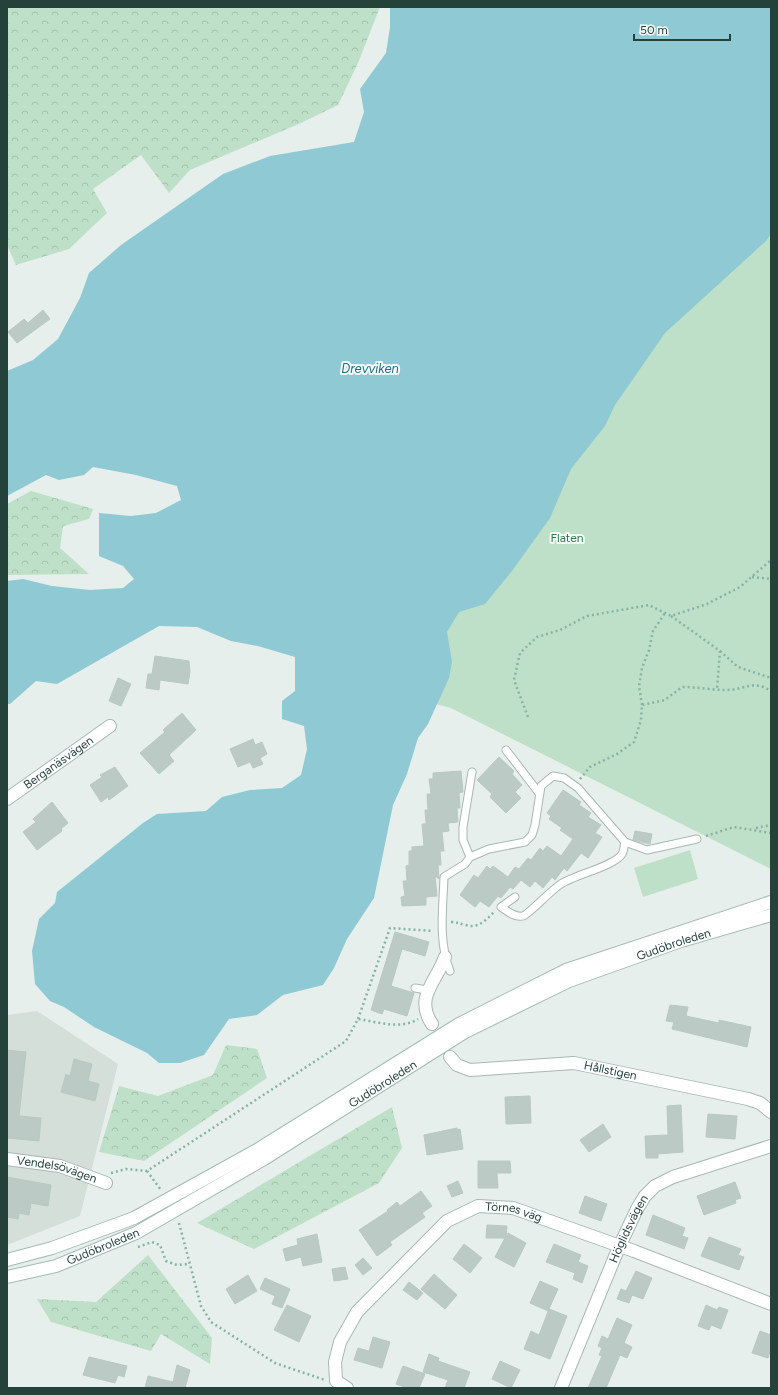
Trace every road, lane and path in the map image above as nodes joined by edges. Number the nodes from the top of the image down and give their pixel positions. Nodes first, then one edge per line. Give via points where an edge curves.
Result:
1 (771, 560) edge
2 (751, 577) junction
3 (771, 579) edge
4 (665, 613) junction
5 (671, 616) junction
6 (720, 651) junction
7 (771, 678) edge
8 (717, 689) junction
9 (771, 691) edge
10 (642, 705) junction
11 (528, 717) dead end
12 (110, 726) dead end
13 (506, 750) dead end
14 (472, 772) dead end
15 (575, 786) junction
16 (539, 793) junction
17 (7, 799) edge
18 (771, 825) edge
19 (752, 829) junction
20 (771, 833) edge
21 (697, 839) joint
22 (624, 842) junction
23 (470, 857) junction
24 (515, 897) dead end
25 (771, 902) edge
26 (501, 907) junction
27 (771, 915) edge
28 (442, 922) junction
29 (441, 931) junction
30 (445, 957) junction
31 (450, 971) dead end
32 (358, 1019) junction
33 (428, 1020) joint
34 (450, 1057) dead end
35 (771, 1112) edge
36 (771, 1146) edge
37 (7, 1159) edge
38 (147, 1171) junction
39 (92, 1178) junction
40 (106, 1183) dead end
41 (162, 1192) dead end
42 (184, 1217) dead end
43 (619, 1247) junction
44 (130, 1250) dead end
45 (7, 1260) edge
46 (189, 1264) junction
47 (7, 1277) edge
48 (771, 1304) edge
49 (336, 1381) junction
50 (347, 1388) edge
51 (561, 1388) edge

1 - 2 path
2 - 3 path
2 - 5 path via 707,604
4 - 5 path
4 - 10 path via 653,631 642,668 639,686
4 - 11 path via 649,605 587,616 560,630 537,637 520,653 514,680
5 - 6 path
6 - 7 path via 738,667
6 - 8 path
8 - 9 path via 727,690 752,684 764,686
8 - 10 path via 682,687 665,700
10 - 15 path via 641,720 634,742 617,754 590,767
12 - 17 main road, Berganäsvägen
13 - 16 lane
14 - 23 lane via 463,827
15 - 16 lane via 564,778 553,776 541,786
15 - 22 lane
16 - 23 lane via 535,825 532,835 526,842 489,849
18 - 19 path
19 - 20 path
19 - 21 path via 734,827
21 - 22 lane via 647,850
22 - 26 lane via 622,854 614,861 561,884 527,914 513,915
23 - 28 lane via 444,877
24 - 26 lane
25 - 45 main road, Gudöbroleden via 566,970 459,1024 257,1150 134,1218 52,1248
26 - 28 path via 480,925
27 - 47 main road, Gudöbroleden via 681,941 569,981 465,1032 264,1159 136,1232 56,1266
28 - 29 lane
29 - 30 lane
29 - 32 path via 390,928
30 - 31 lane
30 - 33 main road via 441,969 421,989
32 - 33 path via 394,1025
32 - 38 path via 346,1041
34 - 35 main road, Hållstigen via 457,1065 470,1070 574,1063 748,1098
36 - 43 main road, Höglidsvägen via 673,1176 655,1186 637,1209
37 - 39 main road, Vendelsövägen via 60,1166
38 - 39 path via 126,1169
38 - 41 path
39 - 40 main road, Vendelsövägen
42 - 46 path via 178,1222
43 - 48 main road, Törnes väg
43 - 49 main road, Törnes väg via 513,1208 478,1206 447,1221 357,1312 340,1342 335,1362
43 - 51 main road, Höglidsvägen
44 - 46 path via 152,1242 160,1245 166,1261 177,1265
46 - 49 path via 201,1306 211,1322 275,1363 330,1382
49 - 50 main road

